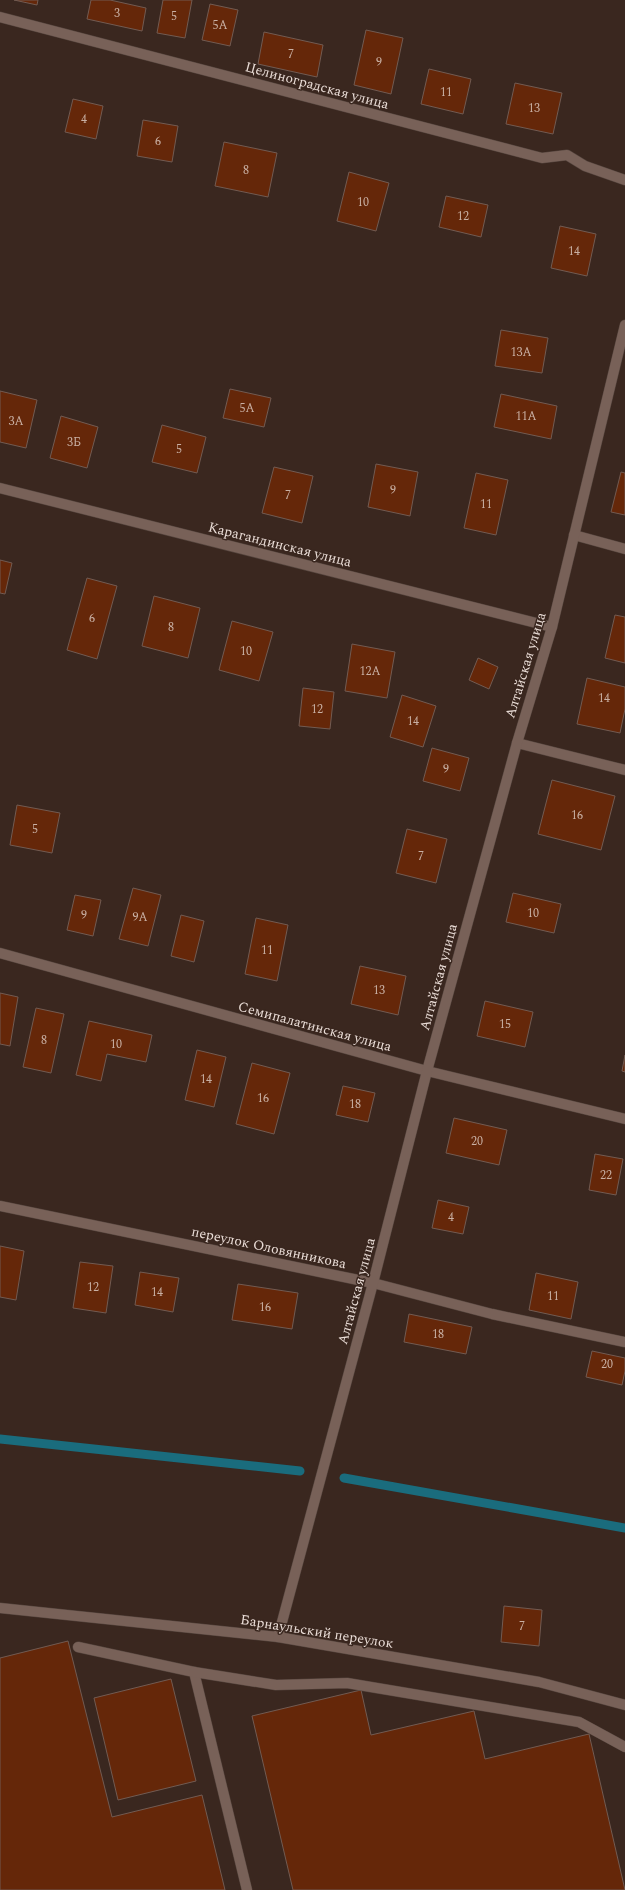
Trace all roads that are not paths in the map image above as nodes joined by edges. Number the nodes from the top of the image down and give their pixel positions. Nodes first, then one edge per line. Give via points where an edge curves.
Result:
1 (0, 17) edge
2 (625, 180) edge
3 (625, 325) edge
4 (0, 488) edge
5 (574, 535) junction
6 (625, 549) edge
7 (552, 627) junction
8 (516, 743) junction
9 (625, 770) edge
10 (0, 953) edge
11 (427, 1071) junction
12 (625, 1119) edge
13 (0, 1206) edge
14 (373, 1283) junction
15 (625, 1342) edge
16 (0, 1608) edge
17 (278, 1638) junction
18 (78, 1647) dead end
19 (194, 1672) junction
20 (625, 1705) edge
21 (625, 1747) edge
22 (247, 1890) edge

1 - 2 street, Целиноградская улица via 542,158 567,155 585,166
3 - 5 street, Алтайская улица
4 - 7 street, Карагандинская улица
5 - 6 street
5 - 7 street, Алтайская улица
7 - 8 street, Алтайская улица
8 - 9 street
8 - 11 street, Алтайская улица
10 - 11 street, Семипалатинская улица
11 - 12 street, Семипалатинская улица
11 - 14 street, Алтайская улица
13 - 14 street, переулок Оловянникова
14 - 15 street, переулок Оловянникова via 492,1314
14 - 17 street, Алтайская улица
16 - 17 street, Барнаульский переулок
17 - 20 street, Барнаульский переулок via 539,1682
18 - 19 street
19 - 21 street via 276,1685 346,1683 579,1722
19 - 22 street

